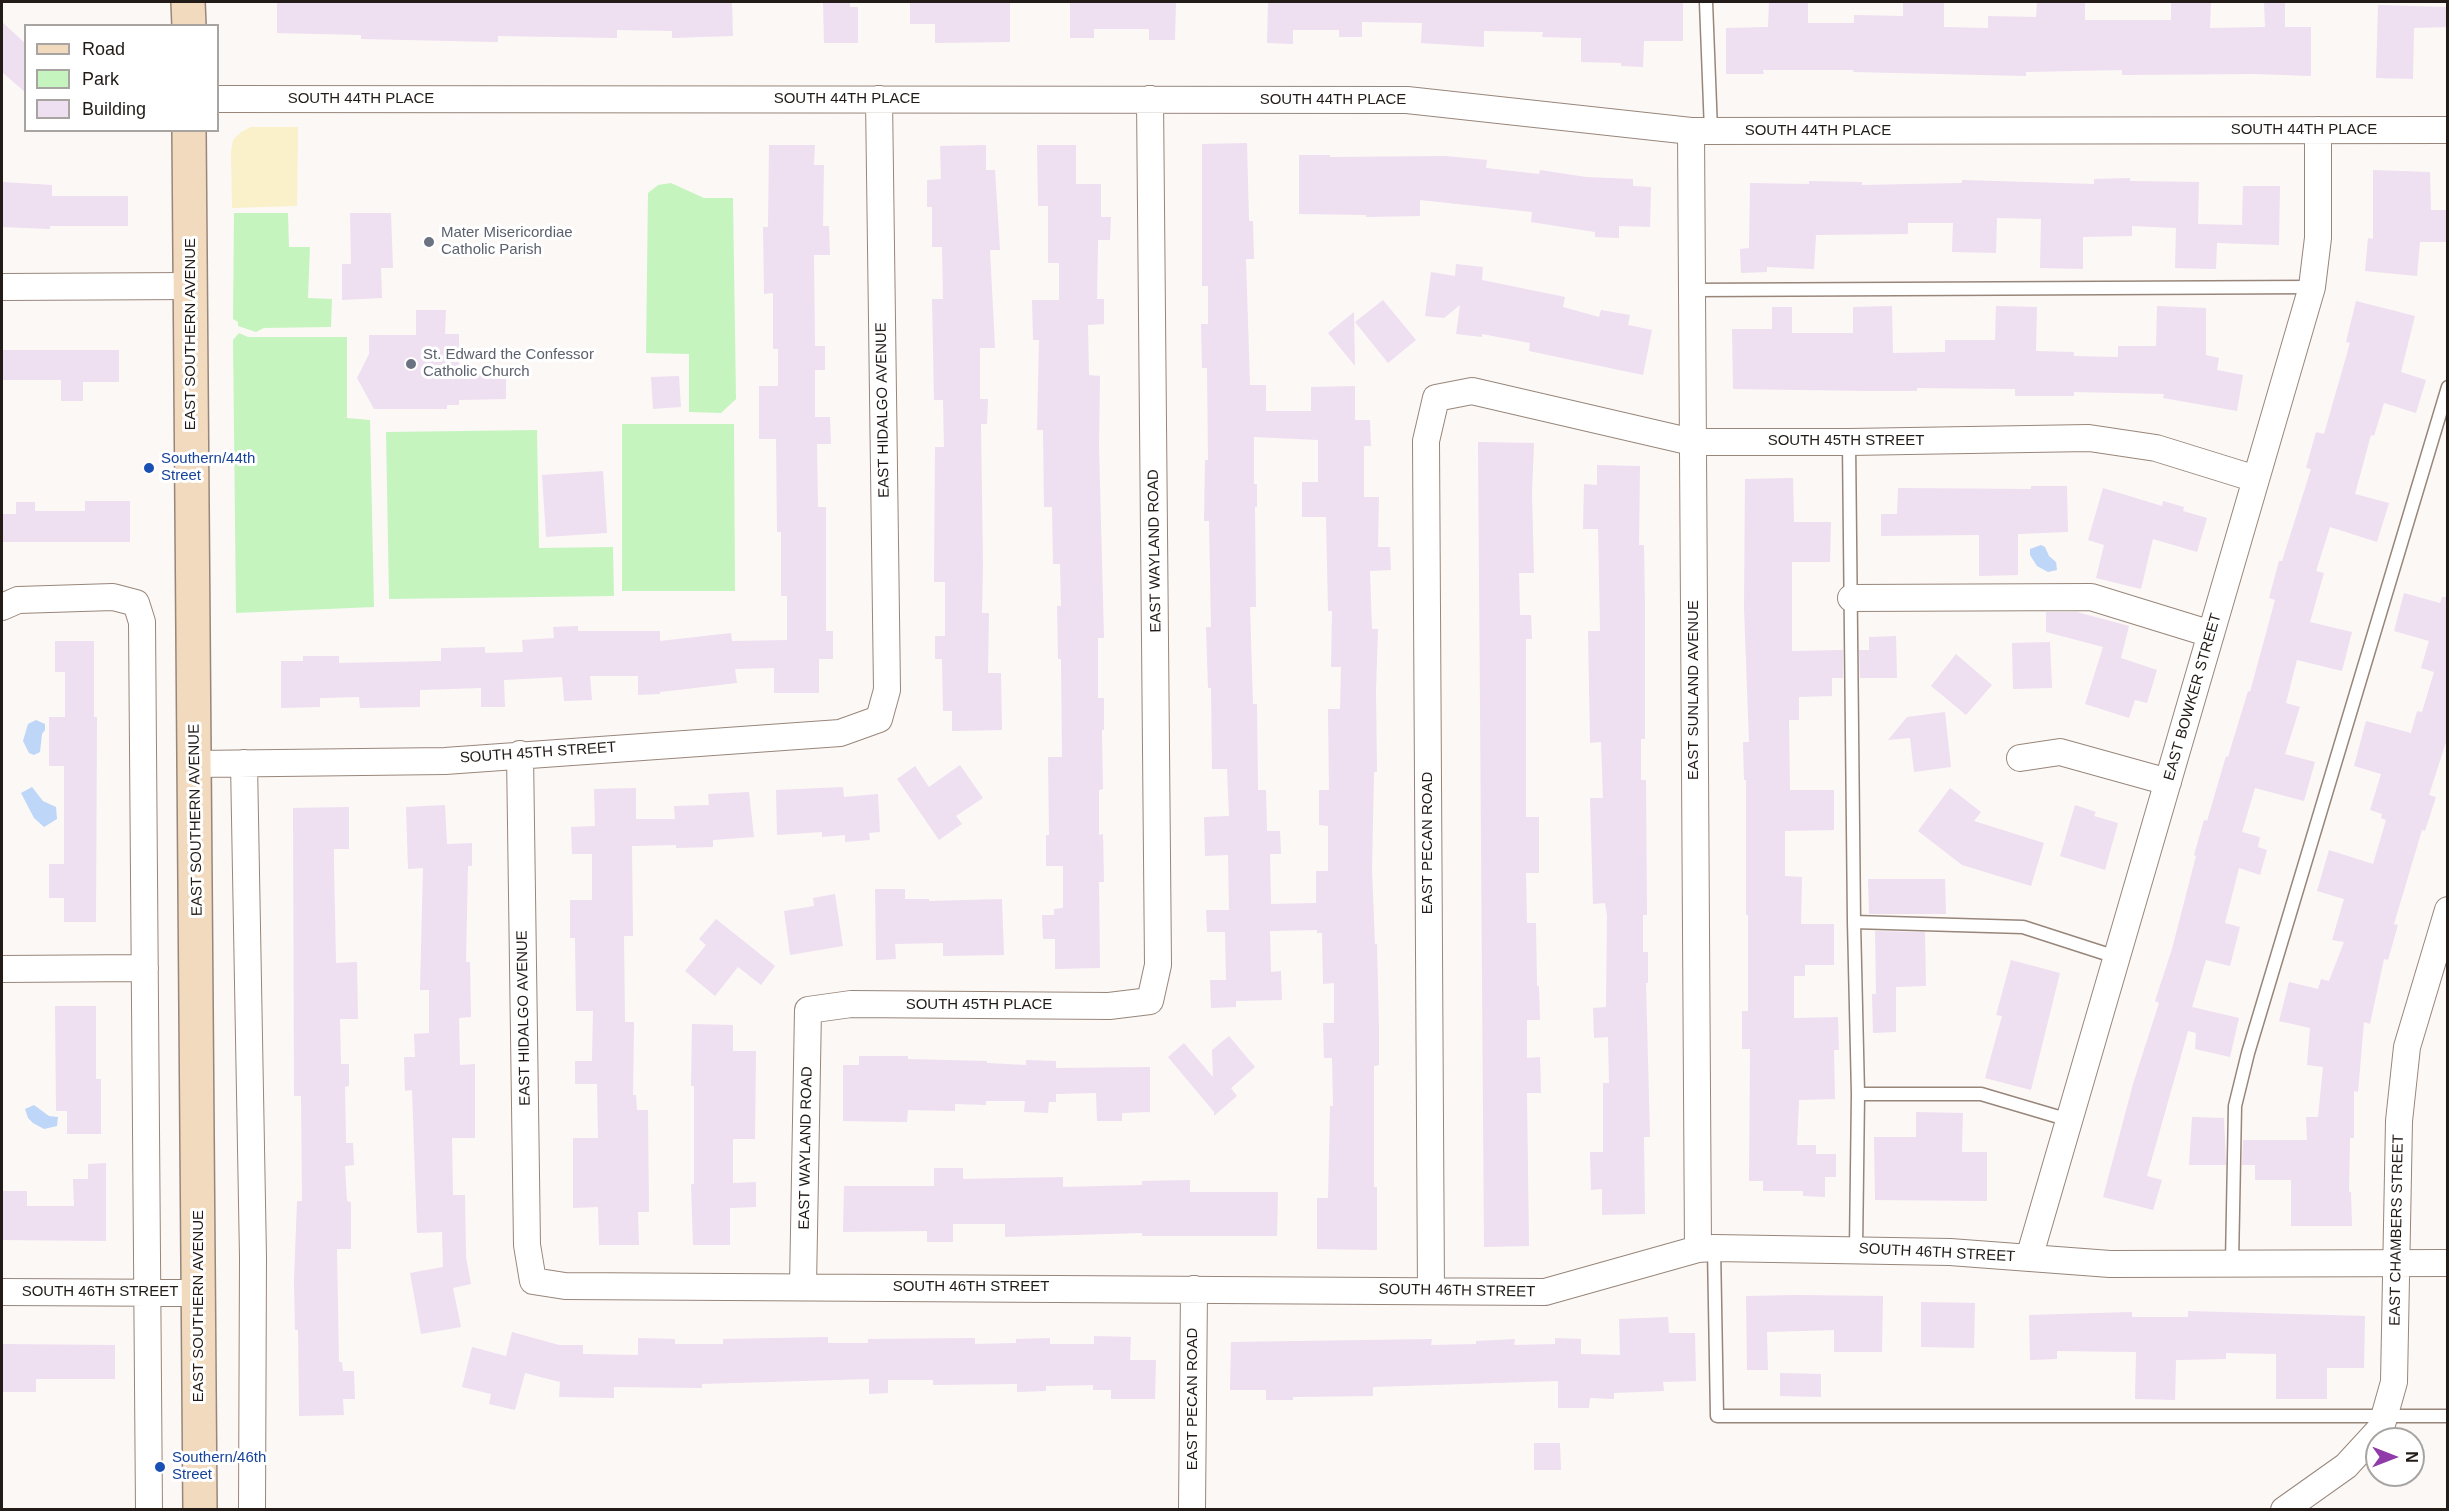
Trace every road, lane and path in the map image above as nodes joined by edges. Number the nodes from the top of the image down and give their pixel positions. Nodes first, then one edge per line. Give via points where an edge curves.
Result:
1 (188, 2) edge
2 (1706, 2) edge
3 (189, 24) edge
4 (219, 99) edge
5 (879, 99) junction
6 (1150, 99) junction
7 (2318, 130) junction
8 (2448, 130) edge
9 (1701, 131) junction
10 (189, 132) edge
11 (191, 286) junction
12 (2, 287) edge
13 (2312, 287) junction
14 (1691, 290) junction
15 (2448, 387) edge
16 (1436, 398) joint
17 (1692, 442) junction
18 (1849, 442) junction
19 (2256, 479) junction
20 (1851, 598) junction
21 (2, 607) edge
22 (2211, 634) junction
23 (879, 719) joint
24 (520, 754) junction
25 (2020, 758) dead end
26 (244, 763) junction
27 (196, 764) junction
28 (2168, 782) junction
29 (2448, 910) edge
30 (1854, 922) junction
31 (2116, 957) junction
32 (145, 968) junction
33 (2, 969) edge
34 (1150, 1001) joint
35 (808, 1010) joint
36 (1858, 1094) junction
37 (2069, 1120) junction
38 (1706, 1248) junction
39 (1856, 1249) junction
40 (2029, 1258) junction
41 (2397, 1262) junction
42 (2232, 1263) junction
43 (2448, 1263) edge
44 (533, 1281) joint
45 (803, 1286) junction
46 (1194, 1288) junction
47 (1431, 1290) junction
48 (2, 1292) edge
49 (148, 1292) junction
50 (199, 1293) junction
51 (2384, 1416) junction
52 (2448, 1416) edge
53 (149, 1509) edge
54 (200, 1509) edge
55 (252, 1509) edge
56 (1192, 1509) edge
57 (2284, 1509) edge

1 - 3 main road
2 - 9 lane
4 - 5 street, SOUTH 44TH PLACE
5 - 6 street, SOUTH 44TH PLACE
5 - 23 street, EAST HIDALGO AVENUE via 887,690
6 - 9 street, SOUTH 44TH PLACE via 1407,100
6 - 34 street, EAST WAYLAND ROAD via 1158,965
7 - 8 street, SOUTH 44TH PLACE
7 - 9 street, SOUTH 44TH PLACE
7 - 13 street, EAST BOWKER STREET via 2318,238
9 - 14 street, EAST SUNLAND AVENUE
10 - 11 main road, EAST SOUTHERN AVENUE
11 - 12 street
11 - 27 main road, EAST SOUTHERN AVENUE
13 - 14 lane
13 - 19 street, EAST BOWKER STREET
14 - 17 street, EAST SUNLAND AVENUE
15 - 42 lane via 2235,1106
16 - 17 street, SOUTH 45TH STREET via 1473,391
16 - 47 street, EAST PECAN ROAD via 1426,441
17 - 18 street, SOUTH 45TH STREET
17 - 38 street, EAST SUNLAND AVENUE
18 - 19 street, SOUTH 45TH STREET via 2089,438 2156,448
18 - 20 lane
19 - 22 street, EAST BOWKER STREET
20 - 22 street via 2091,597
20 - 30 lane
21 - 32 street via 18,600 112,597 136,603 142,622
22 - 28 street, EAST BOWKER STREET
23 - 24 street, SOUTH 45TH STREET via 840,733
24 - 26 street, SOUTH 45TH STREET via 446,761
24 - 44 street, EAST HIDALGO AVENUE via 527,1233
25 - 28 street via 2060,752
26 - 27 street, SOUTH 45TH STREET
26 - 55 street via 253,1257
27 - 50 main road, EAST SOUTHERN AVENUE
28 - 31 street, EAST BOWKER STREET
29 - 41 street, EAST CHAMBERS STREET via 2407,1047 2398,1121
30 - 31 lane via 2023,927
30 - 36 lane
31 - 37 street, EAST BOWKER STREET
32 - 33 street
32 - 49 street
34 - 35 street, SOUTH 45TH PLACE via 1108,1006 851,1005
35 - 45 street, EAST WAYLAND ROAD
36 - 37 lane via 1981,1094
36 - 39 lane
37 - 40 street, EAST BOWKER STREET
38 - 39 street, SOUTH 46TH STREET
38 - 47 street, SOUTH 46TH STREET via 1545,1292
38 - 51 lane via 1717,1416
39 - 40 street, SOUTH 46TH STREET
40 - 42 street, SOUTH 46TH STREET via 2109,1264
41 - 42 street, SOUTH 46TH STREET
41 - 43 street, SOUTH 46TH STREET
41 - 51 street, EAST CHAMBERS STREET via 2394,1382
44 - 45 street, SOUTH 46TH STREET via 565,1286
45 - 46 street, SOUTH 46TH STREET
46 - 47 street, SOUTH 46TH STREET
46 - 56 street, EAST PECAN ROAD
48 - 49 street, SOUTH 46TH STREET
49 - 50 street, SOUTH 46TH STREET
49 - 53 street
50 - 54 main road, EAST SOUTHERN AVENUE
51 - 52 lane
51 - 57 street, EAST CHAMBERS STREET via 2381,1428 2346,1466

